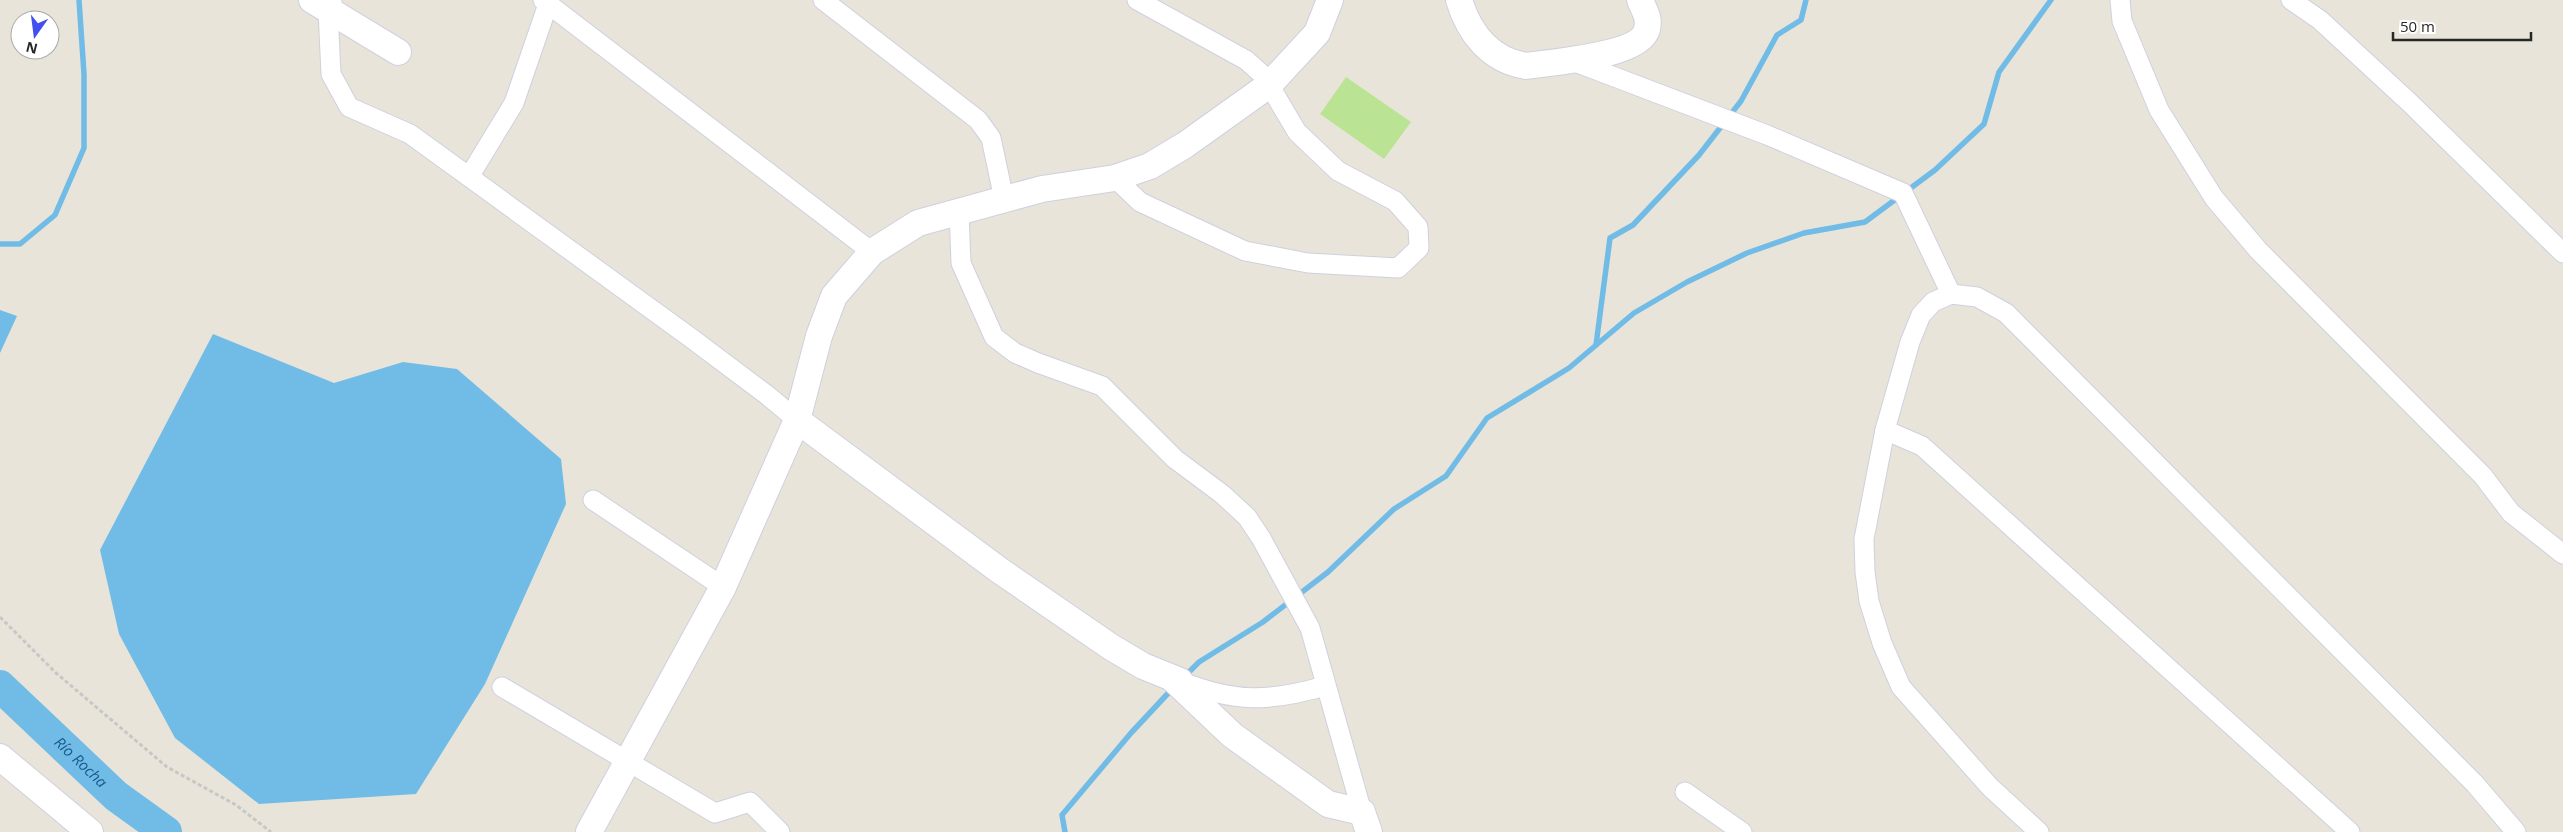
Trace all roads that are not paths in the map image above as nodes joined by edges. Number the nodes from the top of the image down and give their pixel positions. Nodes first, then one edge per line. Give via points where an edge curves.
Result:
1 (823, 0) edge
2 (1137, 0) edge
3 (1330, 0) edge
4 (1458, 0) edge
5 (1640, 0) edge
6 (2120, 0) edge
7 (2291, 0) edge
8 (545, 2) edge
9 (324, 3) edge
10 (398, 52) dead end
11 (1567, 59) junction
12 (1269, 85) junction
13 (469, 177) junction
14 (1115, 178) junction
15 (1004, 199) junction
16 (959, 211) junction
17 (872, 252) junction
18 (2563, 253) edge
19 (1951, 294) junction
20 (797, 420) junction
21 (1885, 430) junction
22 (592, 500) dead end
23 (2563, 554) edge
24 (723, 586) junction
25 (1176, 679) junction
26 (1325, 686) junction
27 (502, 688) dead end
28 (0, 758) edge
29 (629, 763) junction
30 (1685, 792) dead end
31 (1366, 822) edge
32 (90, 832) edge
33 (589, 832) edge
34 (780, 832) edge
35 (1742, 832) edge
36 (2039, 832) edge
37 (2350, 832) edge
38 (2516, 832) edge

1 - 15 street via 978,120 991,138
2 - 12 street via 1246,60
3 - 12 street via 1317,33
4 - 11 street via 1472,32 1491,53 1513,64 1526,66
5 - 11 street via 1648,18 1647,31 1637,43 1618,51
6 - 23 street via 2122,21 2159,110 2214,198 2258,250 2483,476 2511,513
7 - 18 street via 2320,20 2410,103
8 - 13 street via 514,103
8 - 17 street
9 - 10 street
9 - 13 street via 331,74 349,107 410,134
11 - 19 street via 1767,135 1903,194
12 - 14 street via 1150,166
12 - 14 street via 1297,132 1338,171 1395,201 1418,227 1419,248 1398,268 1308,263 1245,251 1140,202
13 - 20 street via 768,394
14 - 15 street via 1042,189
15 - 16 street
16 - 17 street via 918,223
16 - 26 street via 960,263 994,337 1016,353 1038,363 1102,386 1175,459 1247,517 1310,628
17 - 20 street via 834,296 819,336
19 - 21 street via 1933,302 1921,314
19 - 38 street via 1977,298 2006,313 2474,784
20 - 24 street
20 - 25 street via 999,570 1111,647 1143,666
21 - 36 street via 1864,539 1868,601 1882,642 1901,687 1990,787
21 - 37 street via 1922,446
22 - 24 street
24 - 29 street
25 - 26 street via 1212,694 1246,699 1294,695
25 - 31 street via 1232,735 1328,804
26 - 31 street
27 - 29 street
28 - 32 street
29 - 33 street
29 - 34 street via 715,813 750,802
30 - 35 street

